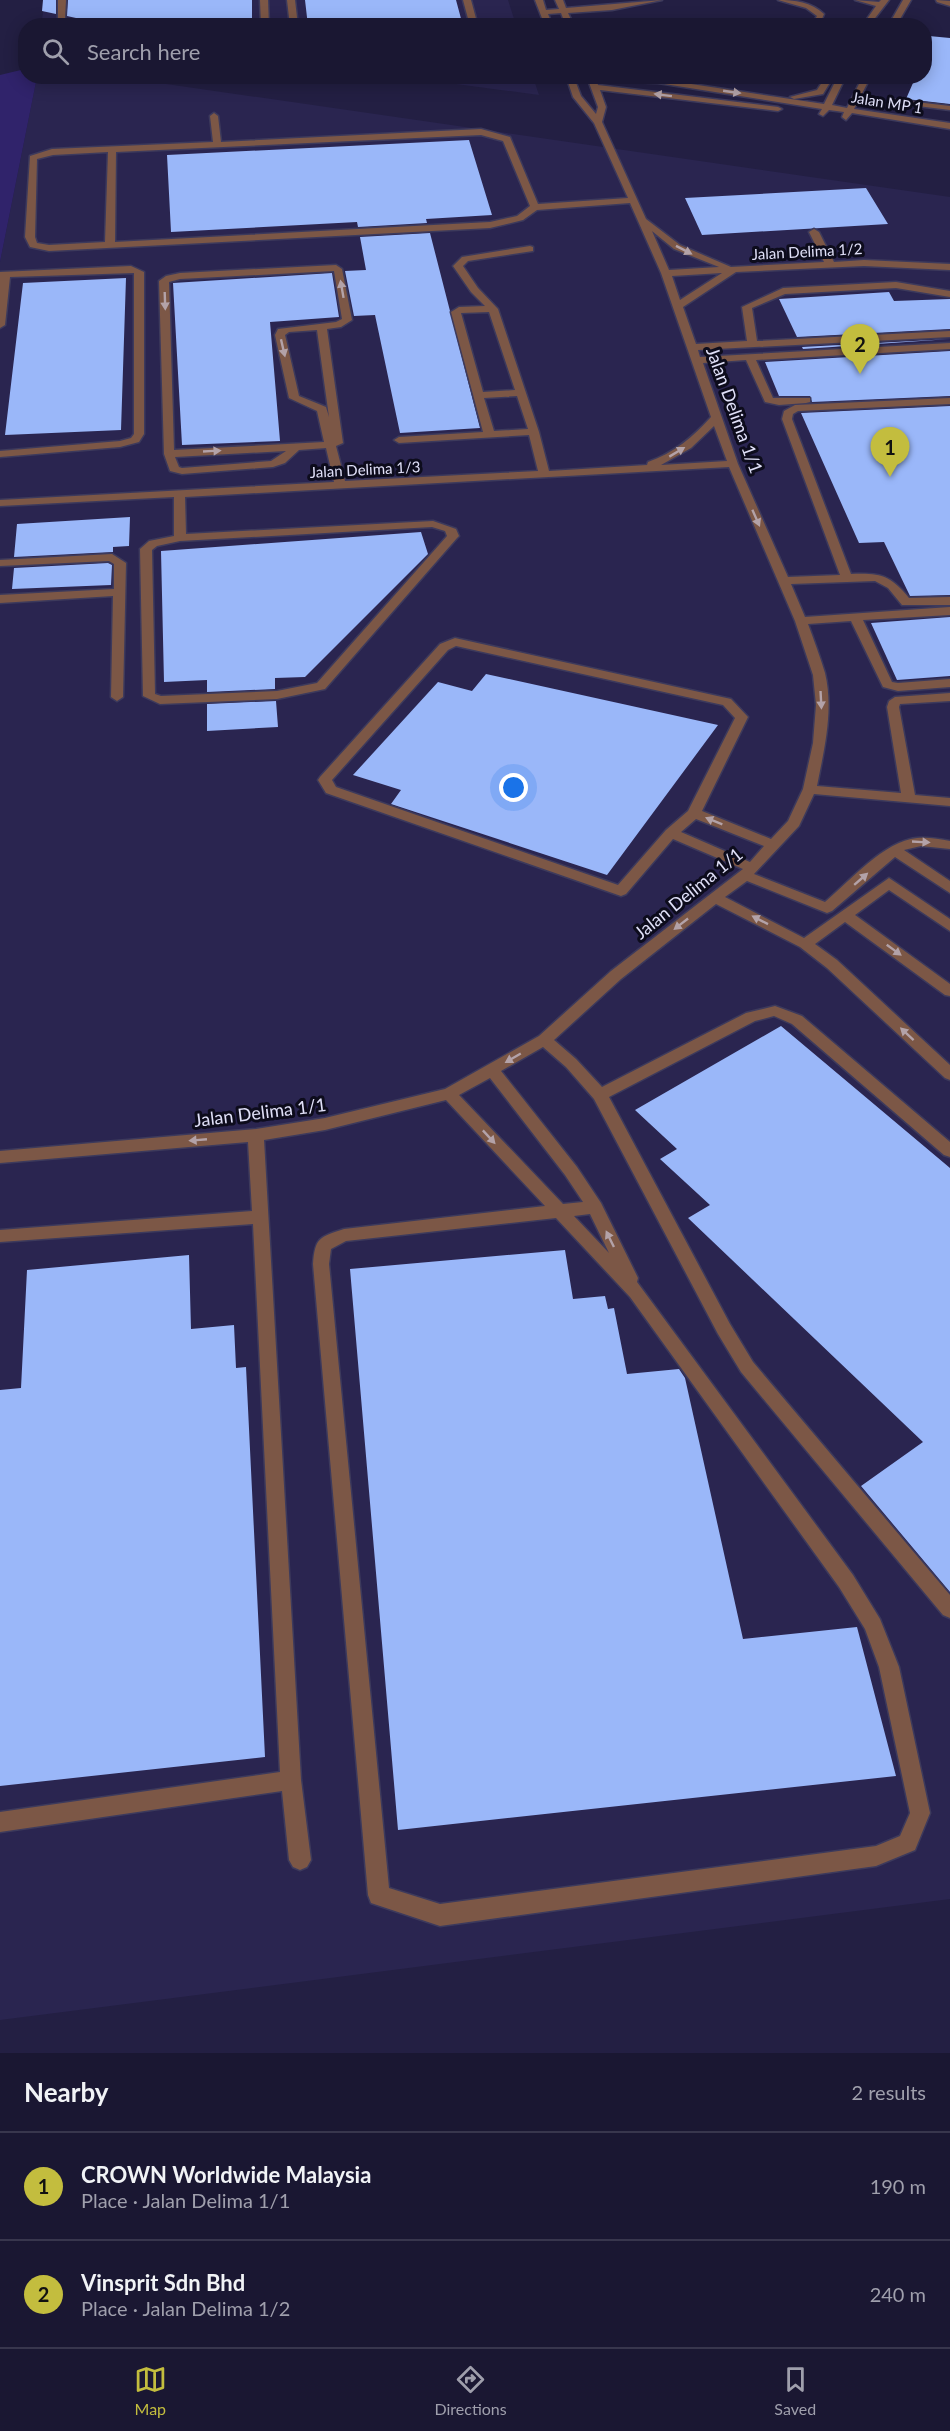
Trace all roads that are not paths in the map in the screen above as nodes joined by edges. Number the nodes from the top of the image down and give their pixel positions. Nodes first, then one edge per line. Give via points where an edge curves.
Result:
1 (62, 0) edge
2 (264, 0) edge
3 (291, 0) edge
4 (466, 0) edge
5 (539, 0) edge
6 (559, 0) edge
7 (658, 0) edge
8 (782, 0) edge
9 (859, 0) edge
10 (908, 0) edge
11 (940, 0) edge
12 (883, 3) edge
13 (950, 4) edge
14 (544, 12) junction
15 (564, 12) junction
16 (61, 18) edge
17 (265, 18) edge
18 (293, 18) edge
19 (472, 18) edge
20 (546, 18) edge
21 (567, 18) edge
22 (819, 18) edge
23 (871, 18) edge
24 (897, 18) edge
25 (572, 84) edge
26 (583, 84) edge
27 (594, 84) edge
28 (679, 84) edge
29 (825, 84) edge
30 (838, 84) edge
31 (863, 84) edge
32 (595, 87) junction
33 (634, 91) junction
34 (764, 96) junction
35 (893, 101) dead end
36 (608, 102) junction
37 (950, 108) edge
38 (825, 110) junction
39 (848, 113) junction
40 (214, 116) dead end
41 (598, 122) junction
42 (950, 126) edge
43 (950, 134) edge
44 (217, 143) junction
45 (112, 148) junction
46 (632, 200) junction
47 (535, 207) junction
48 (640, 217) junction
49 (814, 232) dead end
50 (110, 245) junction
51 (530, 249) dead end
52 (830, 264) junction
53 (950, 267) edge
54 (735, 270) junction
55 (666, 273) junction
56 (3, 275) edge
57 (950, 294) edge
58 (677, 306) junction
59 (493, 309) junction
60 (0, 325) edge
61 (322, 327) junction
62 (950, 334) edge
63 (752, 344) junction
64 (692, 346) junction
65 (950, 346) edge
66 (750, 357) junction
67 (696, 360) junction
68 (521, 393) junction
69 (950, 393) edge
70 (478, 395) junction
71 (950, 401) edge
72 (716, 418) junction
73 (534, 432) junction
74 (489, 434) junction
75 (399, 440) dead end
76 (330, 445) junction
77 (297, 446) junction
78 (0, 454) edge
79 (170, 454) junction
80 (733, 464) junction
81 (629, 470) junction
82 (544, 474) junction
83 (343, 485) junction
84 (179, 493) junction
85 (0, 503) edge
86 (180, 538) junction
87 (0, 563) edge
88 (847, 578) junction
89 (784, 581) junction
90 (120, 592) junction
91 (0, 599) edge
92 (950, 601) edge
93 (950, 611) edge
94 (856, 618) junction
95 (801, 621) junction
96 (950, 683) edge
97 (117, 697) dead end
98 (950, 697) edge
99 (810, 789) junction
100 (909, 800) junction
101 (950, 802) edge
102 (694, 813) junction
103 (671, 833) junction
104 (773, 846) junction
105 (950, 846) edge
106 (894, 850) junction
107 (749, 871) junction
108 (950, 888) edge
109 (715, 898) junction
110 (846, 915) junction
111 (950, 926) edge
112 (805, 944) junction
113 (950, 991) edge
114 (544, 1040) junction
115 (492, 1070) junction
116 (950, 1074) edge
117 (449, 1094) junction
118 (600, 1095) junction
119 (256, 1135) junction
120 (950, 1151) edge
121 (0, 1157) edge
122 (595, 1207) junction
123 (559, 1212) junction
124 (261, 1217) junction
125 (0, 1236) edge
126 (636, 1292) junction
127 (950, 1609) edge
128 (291, 1780) junction
129 (0, 1822) edge
130 (300, 1860) dead end

1 - 16 street
2 - 17 street
3 - 18 street
4 - 19 street
5 - 14 street
6 - 15 street
7 - 15 street
8 - 22 street via 816,10
9 - 12 street
10 - 24 street
11 - 13 street
12 - 23 street
14 - 15 street
14 - 20 street
15 - 21 street
25 - 41 street, Jalan Delima 1/1 via 577,97
26 - 32 street, Jalan MP 1
27 - 32 street
28 -> 34 street, Jalan MP 1
29 - 34 street via 820,92 793,97
30 - 38 street
31 - 39 street
32 - 33 street, Jalan MP 1
32 - 36 street
33 - 36 street
38 -> 33 street, Jalan MP 1
34 - 38 street, Jalan MP 1
35 - 37 street
36 - 41 street
38 - 39 street, Jalan MP 1
39 - 42 street, Jalan MP 1
39 - 43 street, Jalan MP 1
40 - 44 street
41 - 46 street, Jalan Delima 1/1
44 - 45 street
44 - 47 street via 481,132 507,140
45 - 50 street
45 - 50 street via 52,152 33,158 30,237 33,245 49,248
46 - 47 street
46 - 48 street, Jalan Delima 1/1
47 - 50 street via 520,218 490,225
48 -> 54 street via 677,247
48 - 55 street, Jalan Delima 1/1
49 - 52 street
51 - 59 street via 460,262 458,266 474,290
52 - 53 street, Jalan Delima 1/2
52 - 54 street, Jalan Delima 1/2
54 - 55 street, Jalan Delima 1/2
54 - 58 street
55 - 58 street, Jalan Delima 1/1
56 - 60 street
56 - 78 street via 131,268 139,272 139,434 135,440 120,444
57 - 63 street via 896,285 783,291 747,307
58 - 64 street, Jalan Delima 1/1
59 - 68 street
59 - 70 street via 456,312
61 -> 76 street via 288,329 280,335 294,398 322,409
61 -> 79 street via 347,320 336,267 180,276 164,281
61 - 83 street
62 - 63 street
63 - 64 street
64 - 67 street, Jalan Delima 1/1
65 - 66 street
66 - 67 street
66 - 69 street via 772,402
67 - 72 street, Jalan Delima 1/1
68 - 70 street
68 - 73 street
70 - 74 street
71 - 88 street via 795,408 788,413
72 - 80 street, Jalan Delima 1/1
81 -> 72 street via 663,461 695,441
73 - 74 street
73 - 82 street
74 - 75 street
76 - 77 street
76 - 83 street
79 -> 77 street
77 - 79 street via 273,464 182,471 174,469
80 - 81 street, Jalan Delima 1/3
80 -> 89 street, Jalan Delima 1/1
81 - 82 street, Jalan Delima 1/3
82 - 83 street, Jalan Delima 1/3
83 - 84 street, Jalan Delima 1/3
84 - 85 street, Jalan Delima 1/3
84 - 86 street
86 - 86 street via 153,543 146,549 149,696 160,700 277,695 321,686 453,536 450,529 433,524
87 - 90 street via 112,557 120,563
88 - 89 street
88 - 92 street via 889,580 906,602
89 - 95 street, Jalan Delima 1/1
90 - 91 street
90 - 97 street
93 - 94 street
94 - 95 street
94 - 96 street via 887,684 898,687
95 -> 99 street, Jalan Delima 1/1 via 819,675 822,705
98 - 100 street via 895,701
99 - 100 street
99 - 104 street, Jalan Delima 1/1 via 794,823
100 - 101 street
102 - 103 street
102 - 103 street via 741,717 727,702 455,642 444,647 325,780 331,790 621,891
104 -> 102 street
103 - 107 street
104 - 107 street, Jalan Delima 1/1
106 -> 105 street via 915,841
107 -> 106 street via 827,908
106 - 108 street
107 - 109 street, Jalan Delima 1/1
112 -> 109 street
109 -> 114 street, Jalan Delima 1/1 via 616,975
110 - 111 street via 889,883
110 - 112 street
110 -> 113 street
116 -> 112 street via 832,964
114 -> 115 street, Jalan Delima 1/1
114 - 118 street
115 - 117 street, Jalan Delima 1/1
115 - 122 street
117 - 119 street, Jalan Delima 1/1 via 325,1124
117 -> 123 street
118 - 120 street via 751,1017 775,1011 797,1020
118 - 127 street via 747,1367
119 -> 121 street, Jalan Delima 1/1
119 - 124 street
122 - 123 street
126 -> 122 street
123 - 126 street
123 - 126 street via 344,1235 323,1245 321,1264 379,1895 440,1914 876,1856 908,1843 920,1813 889,1667 873,1625 846,1581
124 - 125 street
124 - 128 street
128 - 129 street
128 - 130 street

